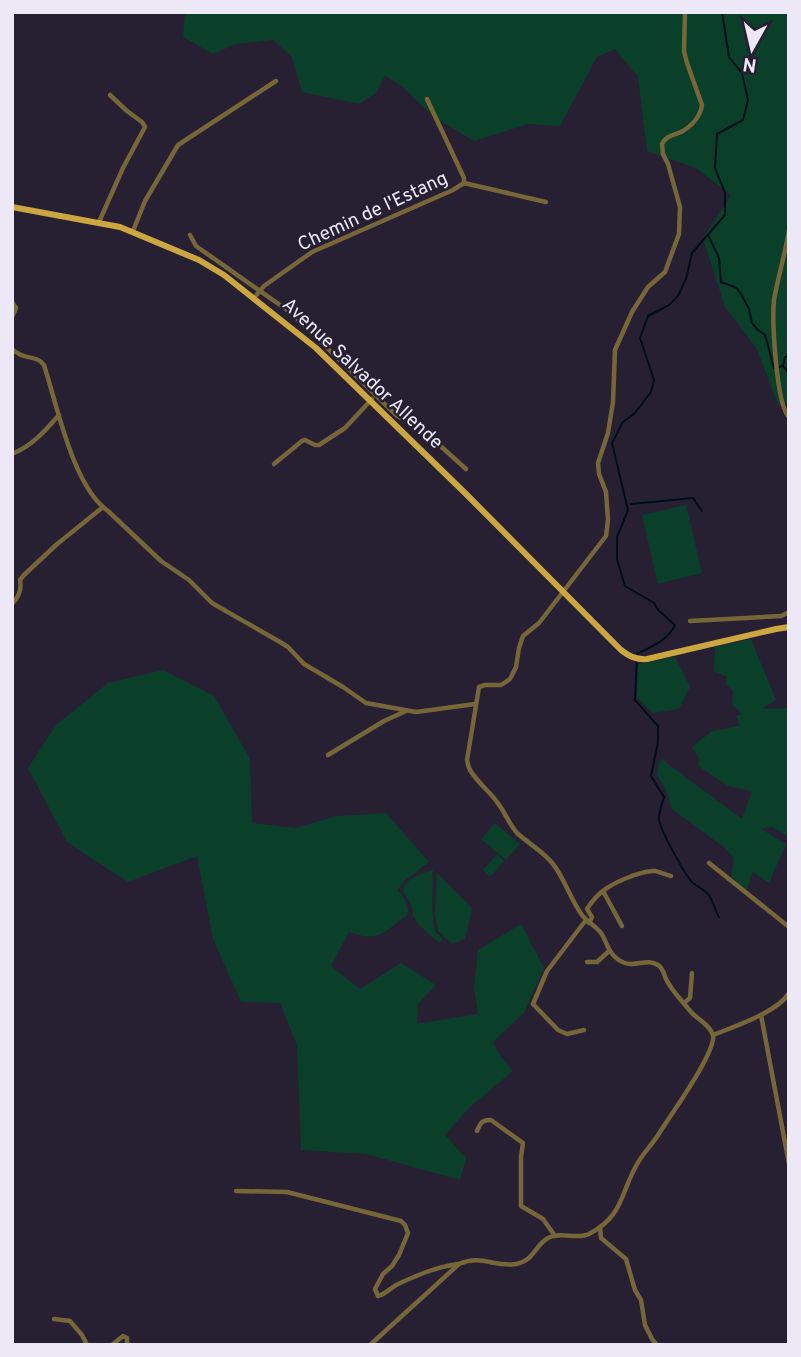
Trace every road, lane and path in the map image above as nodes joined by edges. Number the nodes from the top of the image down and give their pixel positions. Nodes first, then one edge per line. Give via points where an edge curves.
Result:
1 (685, 12) edge
2 (275, 81) dead end
3 (110, 95) dead end
4 (427, 99) dead end
5 (464, 183) junction
6 (546, 202) dead end
7 (12, 207) edge
8 (99, 222) junction
9 (133, 231) junction
10 (789, 231) edge
11 (190, 235) dead end
12 (260, 291) junction
13 (254, 298) junction
14 (12, 302) edge
15 (12, 317) edge
16 (12, 349) edge
17 (373, 398) junction
18 (59, 415) junction
19 (787, 415) edge
20 (12, 454) edge
21 (274, 464) dead end
22 (466, 469) dead end
23 (103, 507) junction
24 (561, 595) junction
25 (12, 604) edge
26 (789, 612) edge
27 (690, 621) dead end
28 (789, 629) edge
29 (475, 704) junction
30 (408, 710) junction
31 (328, 755) dead end
32 (709, 863) dead end
33 (671, 876) dead end
34 (603, 891) junction
35 (588, 921) junction
36 (622, 926) dead end
37 (789, 927) edge
38 (609, 951) junction
39 (587, 962) dead end
40 (692, 973) dead end
41 (789, 993) edge
42 (684, 1003) junction
43 (761, 1015) junction
44 (584, 1030) dead end
45 (713, 1035) junction
46 (477, 1131) dead end
47 (789, 1164) edge
48 (236, 1191) dead end
49 (600, 1227) junction
50 (555, 1236) junction
51 (459, 1264) junction
52 (54, 1319) dead end
53 (88, 1345) edge
54 (111, 1345) edge
55 (127, 1345) edge
56 (370, 1345) edge
57 (657, 1345) edge

1 - 24 street via 684,51 702,105 695,121 664,140 662,149 680,207 679,234 665,272 648,288 617,341 613,402 598,463 606,492 608,530
2 - 9 street via 178,145
3 - 8 street via 145,127
4 - 5 street, Chemin de l'Estang
5 - 6 street
5 - 12 street, Chemin de l'Estang via 312,252
7 - 8 main road, Avenue Salvador Allende
8 - 9 main road, Avenue Salvador Allende
9 - 13 main road, Avenue Salvador Allende via 199,260
10 - 19 street via 773,327 779,388
11 - 12 street via 196,246
12 - 13 street, Chemin de l'Estang
12 - 17 street via 290,312
13 - 17 main road, Avenue Salvador Allende
14 - 15 street via 16,308
16 - 18 street via 41,361
17 - 21 street via 345,428 319,445 302,440
17 - 22 street via 425,432
17 - 24 main road, Avenue Salvador Allende
18 - 20 street via 36,440
18 - 23 street via 81,476
23 - 25 street via 24,575
23 - 30 street via 212,603 288,647 304,664 366,703
24 - 28 main road, Avenue Salvador Allende via 636,659
24 - 29 street via 523,636 510,679 501,685 481,686
26 - 27 street
29 - 30 street
29 - 35 street via 468,768 516,832 556,867
30 - 31 street
32 - 37 street
33 - 34 street via 641,873
34 - 35 street via 587,909 592,917
34 - 36 street
35 - 38 street
35 - 44 street via 547,971 533,1004 558,1030 567,1034
38 - 39 street via 597,962
38 - 42 street via 629,965 658,965
40 - 42 street via 690,998
41 - 43 street
42 - 45 street
43 - 45 street
43 - 47 street
45 - 49 street via 696,1076 637,1164 616,1212
46 - 50 street via 481,1122 491,1120 523,1143 521,1206 544,1219
48 - 51 street via 287,1192 401,1220 408,1233 399,1255 379,1280 378,1296 431,1269
49 - 50 street via 586,1236
49 - 57 street via 601,1238 626,1259 645,1325
50 - 51 street via 516,1264 480,1259
51 - 56 street
52 - 53 street via 70,1321
54 - 55 street via 123,1336

